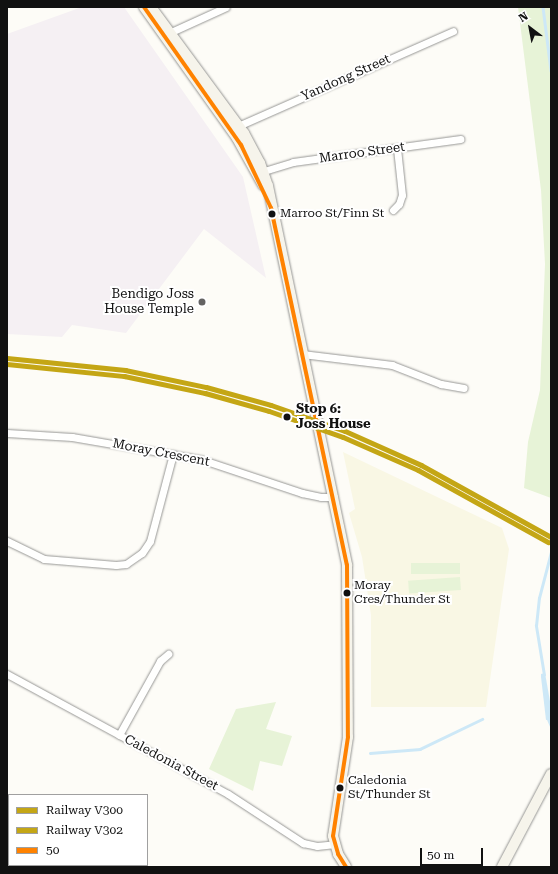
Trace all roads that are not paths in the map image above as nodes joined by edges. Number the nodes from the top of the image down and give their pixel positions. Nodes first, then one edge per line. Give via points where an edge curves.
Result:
1 (144, 7) edge
2 (152, 7) edge
3 (226, 7) edge
4 (454, 31) dead end
5 (168, 34) junction
6 (235, 128) junction
7 (460, 139) dead end
8 (396, 148) junction
9 (260, 172) junction
10 (393, 210) dead end
11 (302, 354) junction
12 (464, 388) dead end
13 (7, 433) edge
14 (173, 454) junction
15 (334, 497) junction
16 (7, 541) edge
17 (168, 654) dead end
18 (7, 674) edge
19 (119, 735) junction
20 (551, 774) edge
21 (335, 844) junction
22 (504, 866) edge
23 (346, 867) edge

1 - 5 street
2 - 5 street
3 - 5 street
4 - 6 street, Yandong Street
5 - 6 street
6 - 9 street
7 - 8 street, Marroo Street
8 - 9 street, Marroo Street via 293,162
8 - 10 street via 402,195 399,204
9 - 11 street via 271,208
11 - 12 street via 392,366 441,384
11 - 15 street
13 - 14 street, Moray Crescent via 72,437
14 - 15 street, Moray Crescent via 208,461 302,493
14 - 16 street via 150,540 142,553 126,564 44,559
15 - 21 street via 346,556 349,589 348,743 334,825
17 - 19 street via 160,661
18 - 19 street, Caledonia Street
19 - 21 street, Caledonia Street via 228,794 304,843 317,846
20 - 22 street
21 - 23 street

